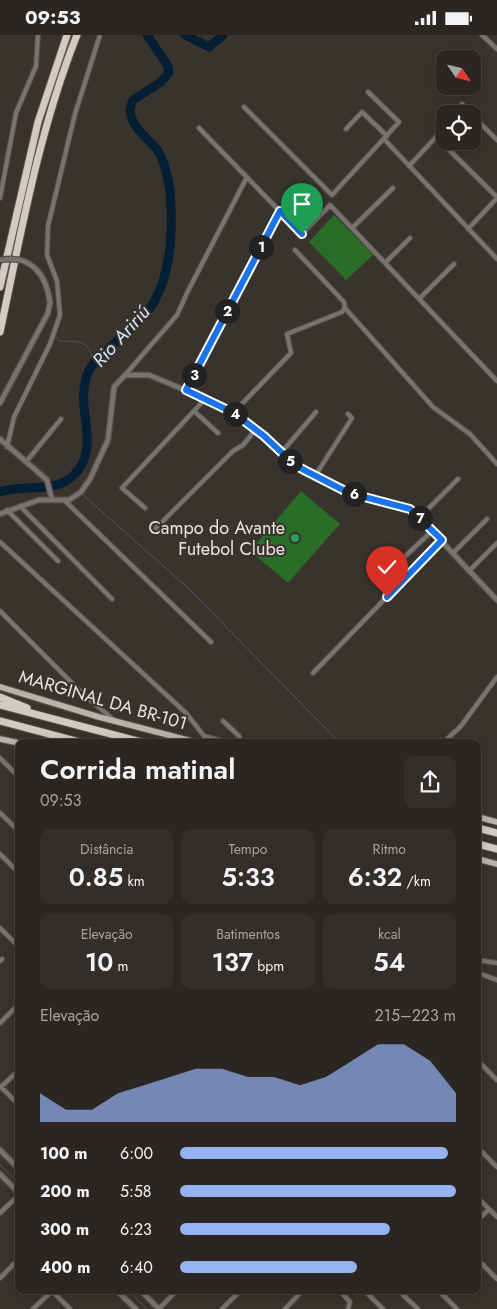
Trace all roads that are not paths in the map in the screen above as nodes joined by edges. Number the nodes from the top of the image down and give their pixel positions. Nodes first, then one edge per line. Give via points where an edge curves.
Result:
1 (38, 35) edge
2 (67, 35) edge
3 (77, 35) edge
4 (100, 35) edge
5 (482, 35) edge
6 (497, 49) edge
7 (368, 92) dead end
8 (244, 107) dead end
9 (481, 123) edge
10 (199, 128) dead end
11 (346, 129) dead end
12 (385, 138) junction
13 (497, 140) edge
14 (409, 166) junction
15 (247, 177) junction
16 (393, 188) dead end
17 (497, 197) edge
18 (0, 198) edge
19 (280, 211) junction
20 (352, 228) junction
21 (468, 229) junction
22 (410, 238) dead end
23 (295, 250) dead end
24 (497, 259) edge
25 (0, 260) edge
26 (385, 263) junction
27 (454, 265) dead end
28 (0, 287) edge
29 (419, 299) junction
30 (345, 308) junction
31 (0, 332) edge
32 (124, 375) junction
33 (497, 381) edge
34 (186, 390) junction
35 (206, 398) junction
36 (0, 403) edge
37 (194, 411) junction
38 (316, 411) dead end
39 (234, 413) junction
40 (348, 414) dead end
41 (61, 419) dead end
42 (256, 429) junction
43 (218, 433) dead end
44 (0, 439) edge
45 (7, 447) junction
46 (281, 453) junction
47 (26, 462) junction
48 (497, 464) edge
49 (315, 476) junction
50 (458, 479) dead end
51 (52, 500) junction
52 (64, 500) junction
53 (20, 506) junction
54 (145, 508) dead end
55 (8, 510) junction
56 (0, 514) edge
57 (420, 517) junction
58 (487, 519) dead end
59 (156, 527) dead end
60 (432, 530) junction
61 (442, 540) junction
62 (0, 541) edge
63 (497, 543) edge
64 (453, 553) junction
65 (58, 561) dead end
66 (396, 565) dead end
67 (469, 571) junction
68 (112, 599) dead end
69 (497, 600) edge
70 (0, 611) edge
71 (211, 642) dead end
72 (313, 673) dead end
73 (497, 677) edge
74 (0, 687) edge
75 (0, 697) edge
76 (0, 705) edge
77 (48, 717) junction
78 (0, 721) edge
79 (223, 721) dead end
80 (118, 722) junction
81 (0, 739) edge
82 (68, 739) edge
83 (130, 739) edge
84 (184, 739) edge
85 (217, 739) edge
86 (240, 739) edge
87 (447, 739) edge
88 (15, 743) edge
89 (0, 758) edge
90 (15, 773) edge
91 (0, 813) edge
92 (481, 818) edge
93 (497, 822) edge
94 (15, 827) edge
95 (481, 829) edge
96 (497, 833) edge
97 (481, 845) edge
98 (497, 849) edge
99 (0, 854) edge
100 (481, 860) edge
101 (497, 863) edge
102 (15, 869) edge
103 (0, 928) edge
104 (15, 943) edge
105 (481, 960) edge
106 (497, 963) edge
107 (481, 975) edge
108 (497, 978) edge
109 (15, 1008) edge
110 (0, 1023) edge
111 (481, 1064) edge
112 (15, 1074) edge
113 (497, 1080) edge
114 (1, 1087) edge
115 (15, 1101) edge
116 (0, 1150) edge
117 (481, 1151) edge
118 (15, 1165) edge
119 (497, 1167) edge
120 (0, 1174) edge
121 (15, 1190) edge
122 (15, 1198) edge
123 (481, 1200) edge
124 (489, 1209) junction
125 (0, 1213) edge
126 (481, 1217) edge
127 (497, 1217) edge
128 (15, 1263) edge
129 (481, 1263) edge
130 (0, 1278) edge
131 (497, 1279) edge
132 (47, 1294) edge
133 (55, 1294) edge
134 (120, 1294) edge
135 (144, 1294) edge
136 (173, 1294) edge
137 (237, 1294) edge
138 (299, 1294) edge
139 (343, 1294) edge
140 (368, 1294) edge
141 (404, 1294) edge
142 (442, 1294) edge
143 (349, 1307) edge
144 (33, 1309) edge
145 (70, 1309) edge
146 (136, 1309) edge
147 (159, 1309) edge
148 (222, 1309) edge
149 (284, 1309) edge
150 (383, 1309) edge
151 (418, 1309) edge
152 (457, 1309) edge

1 - 18 street via 36,65 16,113
2 - 28 highway via 38,122
3 - 31 highway via 42,141
4 - 45 street via 75,114 48,226 47,255 58,281 60,315 50,344 14,417
5 - 6 street
7 - 12 street via 399,122
8 - 12 street via 332,195
9 - 13 street
10 - 15 street
11 - 12 street via 362,112
12 - 14 street
14 - 17 street via 436,137
14 - 21 street
15 - 19 street
15 - 32 street via 178,315
16 - 20 street
17 - 21 street
19 - 20 street via 302,234 330,205
19 - 34 street
20 - 26 street
21 - 24 street
22 - 26 street
23 - 30 street via 344,302
25 - 36 street, bridge via 18,259 34,265 44,279 50,303 48,313
26 - 29 street
27 - 29 street
29 - 33 street
30 - 39 street via 287,334 291,353
30 - 48 street via 433,407 470,434
32 - 34 street via 149,375
32 - 52 street via 114,387 111,431 104,451 85,487
34 - 35 street
35 - 37 street
35 - 39 street
37 - 43 street
37 - 54 street via 122,488
38 - 46 street
39 - 42 street
40 - 49 street via 352,418
41 - 47 street
42 - 46 street
42 - 59 street
44 - 45 street
45 - 47 street
46 - 49 street
47 - 51 street via 48,482
49 - 57 street via 349,493 406,507
50 - 57 street
51 - 52 street
51 - 53 street
52 - 71 street
53 - 55 street
53 - 68 street
55 - 56 street
55 - 65 street
57 - 60 street
58 - 64 street
60 - 61 street
60 - 66 street
61 - 64 street
61 - 72 street
62 - 85 street via 186,713 200,733
63 - 67 street
64 - 67 street
67 - 69 street
70 - 80 street via 102,712
73 - 87 street
74 - 80 main road, MARGINAL DA BR-101
75 - 77 highway
76 - 77 highway
77 - 83 highway
78 - 82 highway
79 - 86 street
80 - 84 main road, MARGINAL DA BR-101
81 - 88 main road
89 - 90 street
91 - 94 street
92 - 93 main road
95 - 96 highway
97 - 98 highway
99 - 102 street
100 - 101 main road
103 - 104 street
105 - 106 street
107 - 108 street
109 - 110 street
111 - 113 street
112 - 114 street
114 - 115 street
116 - 118 street
117 - 119 street
120 - 121 street
122 - 125 street
123 - 124 street
124 - 126 street
124 - 127 street
128 - 130 street
129 - 131 street
132 - 144 street
133 - 145 street
134 - 146 street
135 - 147 street
136 - 147 street
137 - 148 street
138 - 149 street
139 - 143 street via 349,1300
140 - 150 street
141 - 151 street
142 - 152 street

